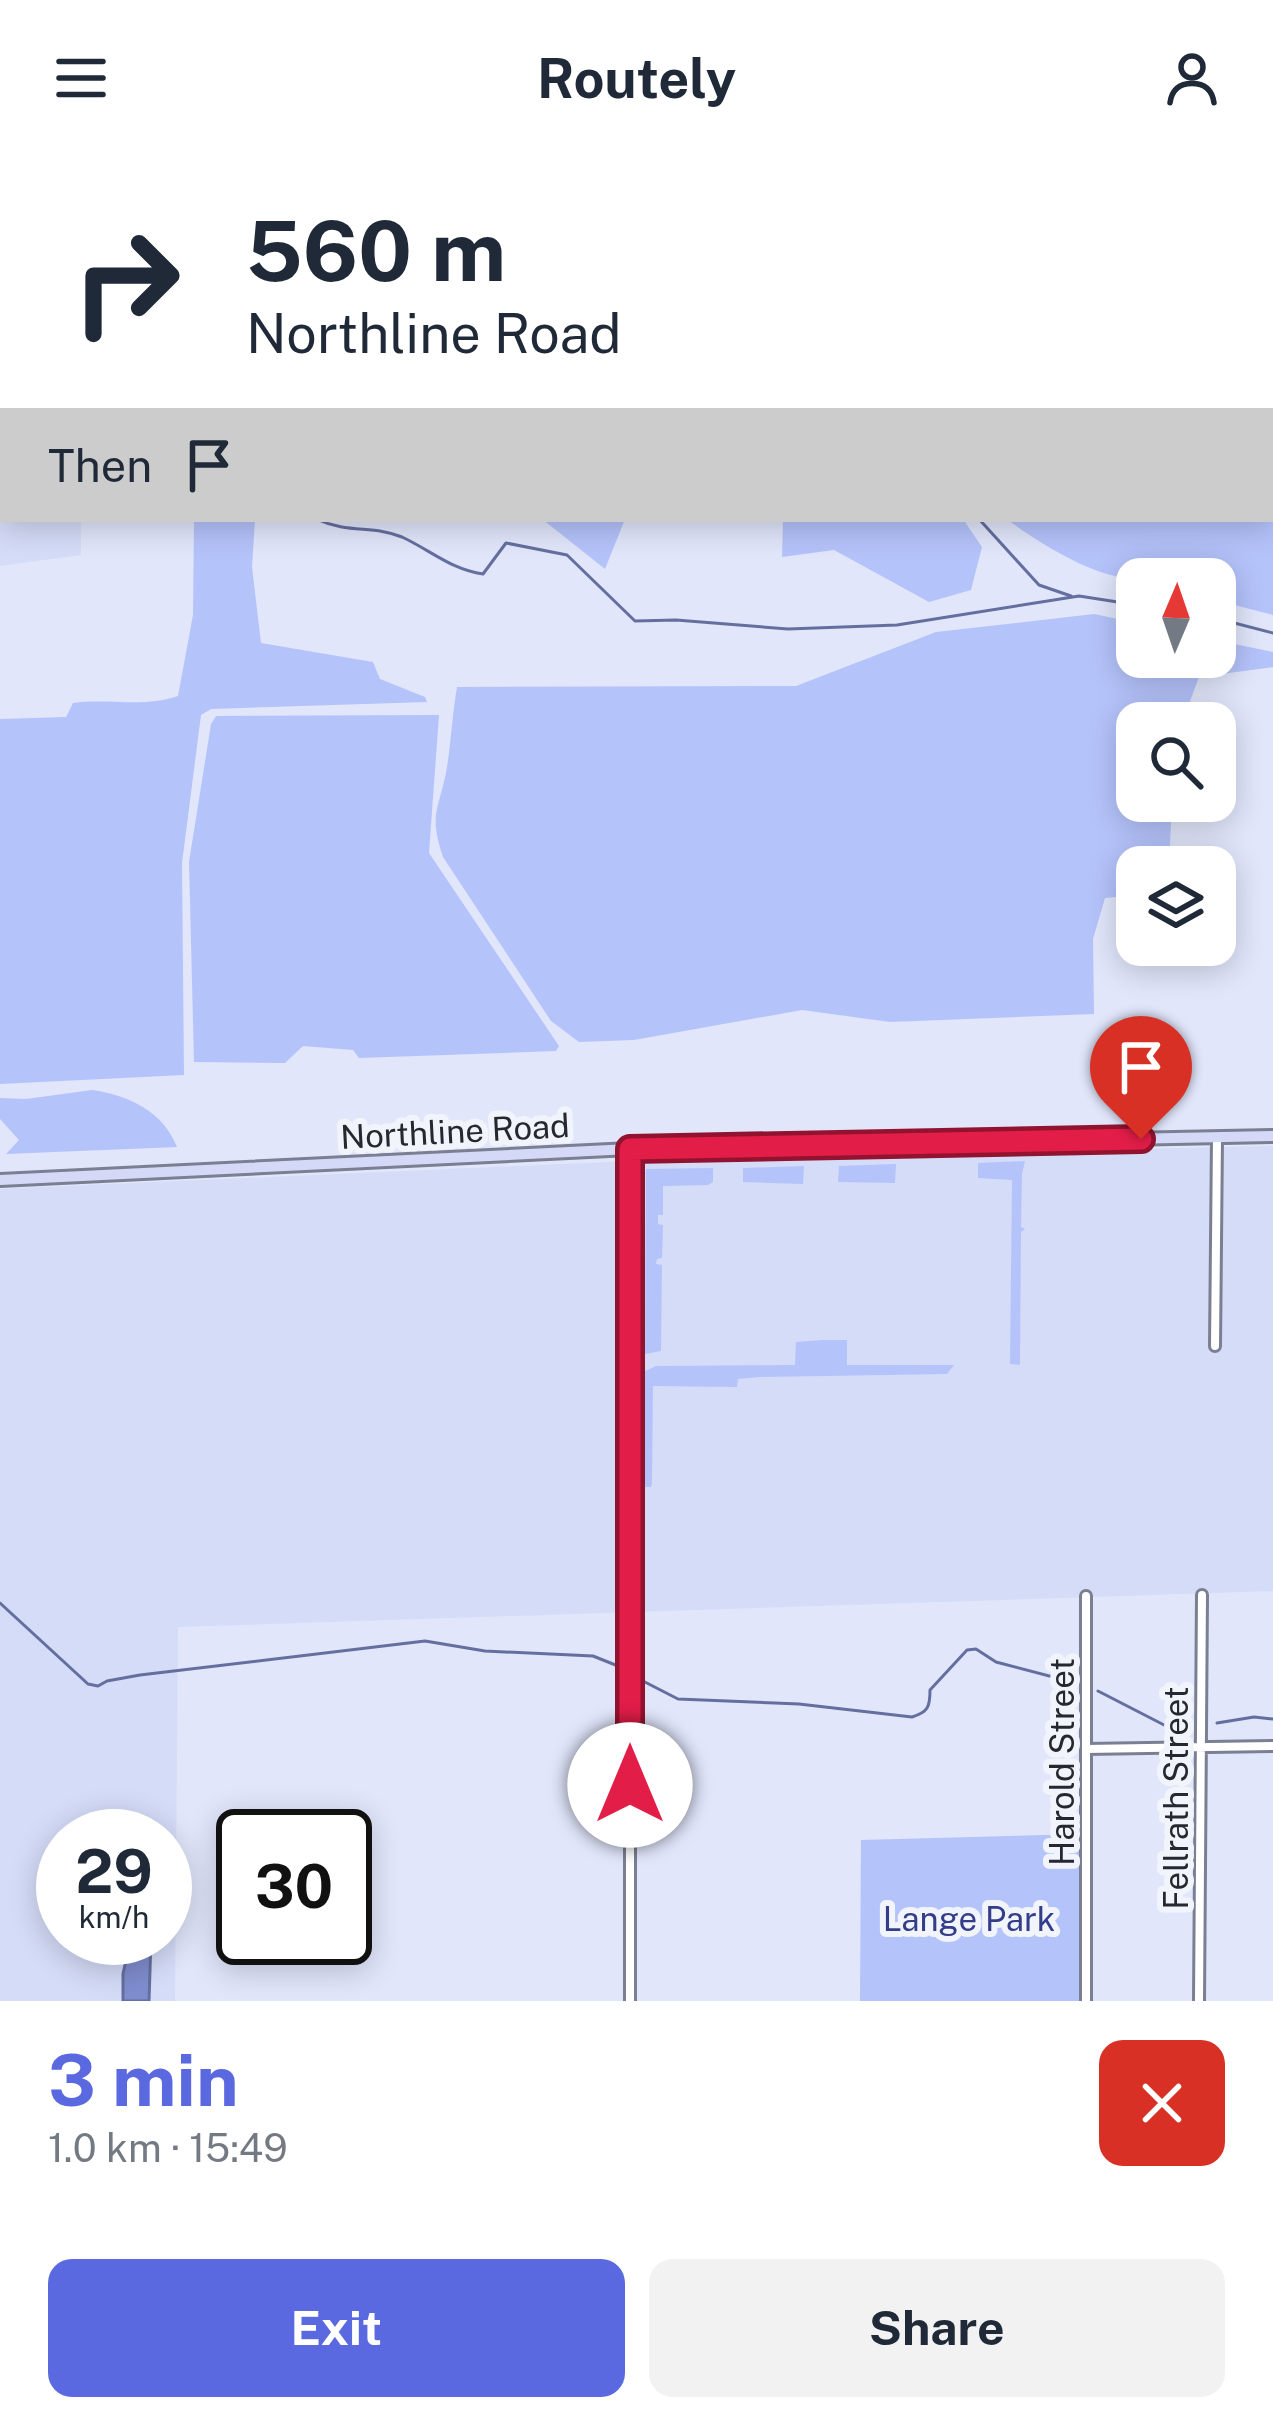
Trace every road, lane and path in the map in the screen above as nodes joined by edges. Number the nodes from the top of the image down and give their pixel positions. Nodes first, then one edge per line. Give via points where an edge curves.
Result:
1 (1273, 1136) edge
2 (1217, 1138) junction
3 (630, 1149) junction
4 (0, 1180) edge
5 (1215, 1346) dead end
6 (1202, 1595) dead end
7 (1086, 1596) dead end
8 (1273, 1746) edge
9 (1201, 1748) junction
10 (1086, 1749) junction
11 (630, 2001) edge
12 (1086, 2001) edge
13 (1199, 2001) edge

1 - 2 main road, Northline Road
2 - 3 main road, Northline Road
2 - 5 street
3 - 4 main road, Northline Road
3 - 11 street
6 - 9 street, Fellrath Street
7 - 10 street, Harold Street
8 - 9 street
9 - 10 street
9 - 13 street, Fellrath Street
10 - 12 street, Harold Street

